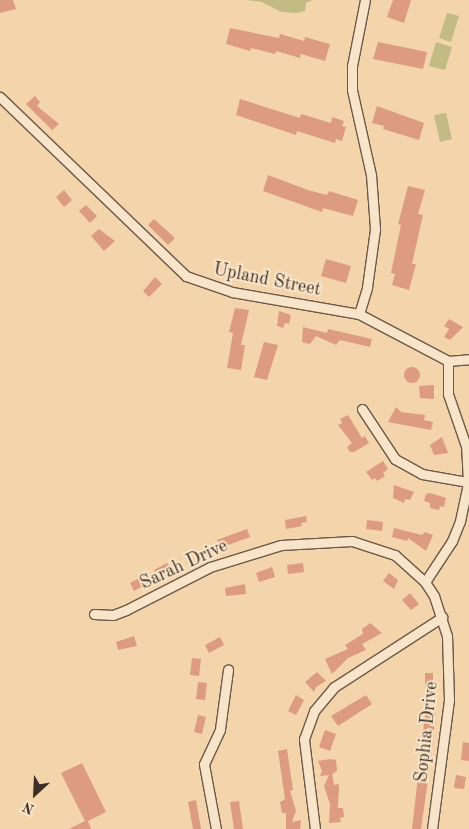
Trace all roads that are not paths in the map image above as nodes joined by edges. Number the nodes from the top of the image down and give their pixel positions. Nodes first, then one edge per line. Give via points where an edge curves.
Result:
1 (365, 0) edge
2 (0, 97) edge
3 (359, 314) junction
4 (469, 359) edge
5 (448, 361) junction
6 (362, 409) dead end
7 (468, 482) junction
8 (426, 582) junction
9 (94, 614) dead end
10 (442, 617) junction
11 (228, 670) dead end
12 (216, 829) edge
13 (315, 829) edge
14 (432, 829) edge

1 - 3 street via 352,66 352,90 371,175 374,229 367,287
2 - 3 street, Upland Street via 186,276 232,292
3 - 5 street, Upland Street
4 - 5 street
5 - 7 street via 448,394 466,446
6 - 7 street via 395,459 422,474
7 - 8 street via 454,535
8 - 9 street, Sarah Drive via 395,555 366,544 335,541 281,545 210,567 126,610 112,615
8 - 10 street, Sophia Drive
10 - 13 street via 334,687 314,711 304,739
10 - 14 street, Sophia Drive via 447,636 449,700
11 - 12 street via 220,729 204,764

